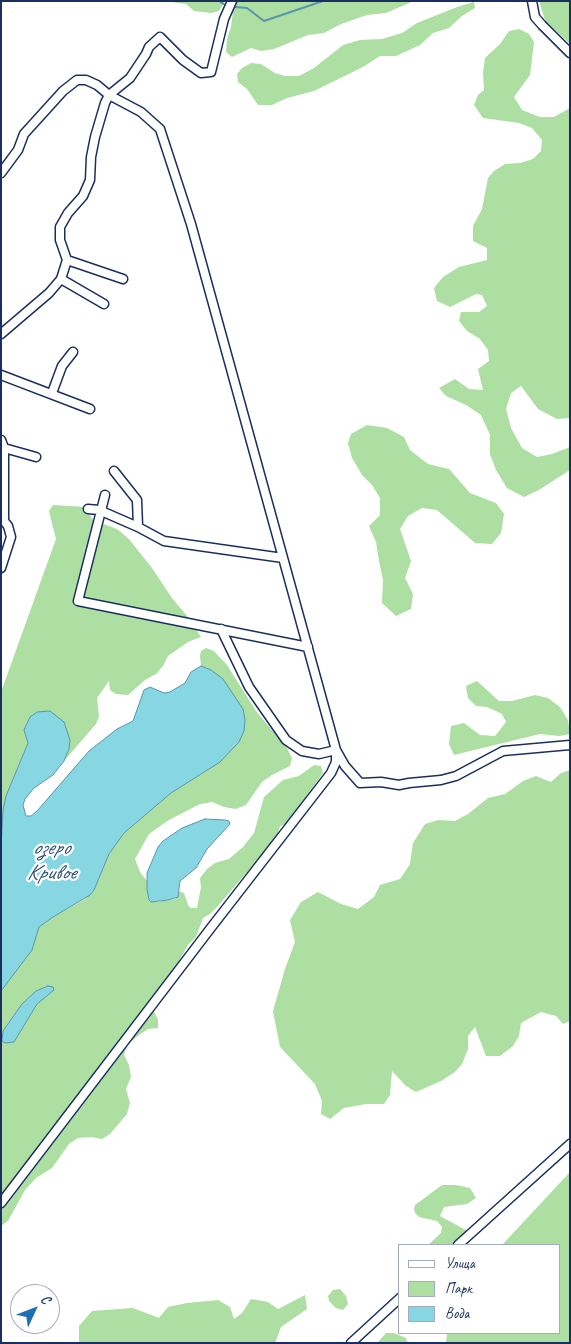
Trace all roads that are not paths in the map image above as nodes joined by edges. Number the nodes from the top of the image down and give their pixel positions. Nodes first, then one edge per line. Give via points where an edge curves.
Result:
1 (232, 1) edge
2 (532, 1) edge
3 (570, 53) edge
4 (109, 95) junction
5 (1, 172) edge
6 (67, 260) junction
7 (61, 279) junction
8 (122, 279) dead end
9 (104, 304) dead end
10 (1, 334) edge
11 (74, 352) dead end
12 (1, 375) edge
13 (52, 394) junction
14 (90, 409) dead end
15 (2, 444) edge
16 (36, 457) dead end
17 (114, 471) dead end
18 (104, 495) dead end
19 (88, 509) dead end
20 (101, 510) junction
21 (4, 525) edge
22 (138, 527) junction
23 (283, 558) junction
24 (1, 568) edge
25 (221, 630) junction
26 (308, 647) junction
27 (570, 744) edge
28 (336, 750) junction
29 (570, 1144) edge
30 (1, 1203) edge
31 (459, 1244) edge
32 (398, 1300) edge
33 (351, 1343) edge

1 - 4 street via 224,19 211,72 201,73 160,37 130,78
2 - 3 street via 542,25
4 - 5 street via 86,80 70,84 24,134 18,150
4 - 6 street via 95,136 90,180 83,196 60,227 60,240
4 - 23 street via 141,112 160,129 186,210
6 - 7 street
6 - 8 street
7 - 9 street
7 - 10 street
11 - 13 street via 62,366
12 - 13 street
13 - 14 street
15 - 16 street
15 - 21 street
17 - 22 street via 137,500
18 - 20 street
19 - 20 street
20 - 22 street
20 - 25 street via 78,601
21 - 24 street via 11,538
22 - 23 street via 164,541
23 - 26 street
25 - 26 street
25 - 28 street via 249,687 286,740 302,751 319,754
26 - 28 street
27 - 28 street via 503,751 456,776 399,786 381,782 360,783
28 - 30 street via 336,762 331,773
29 - 31 street
32 - 33 street

